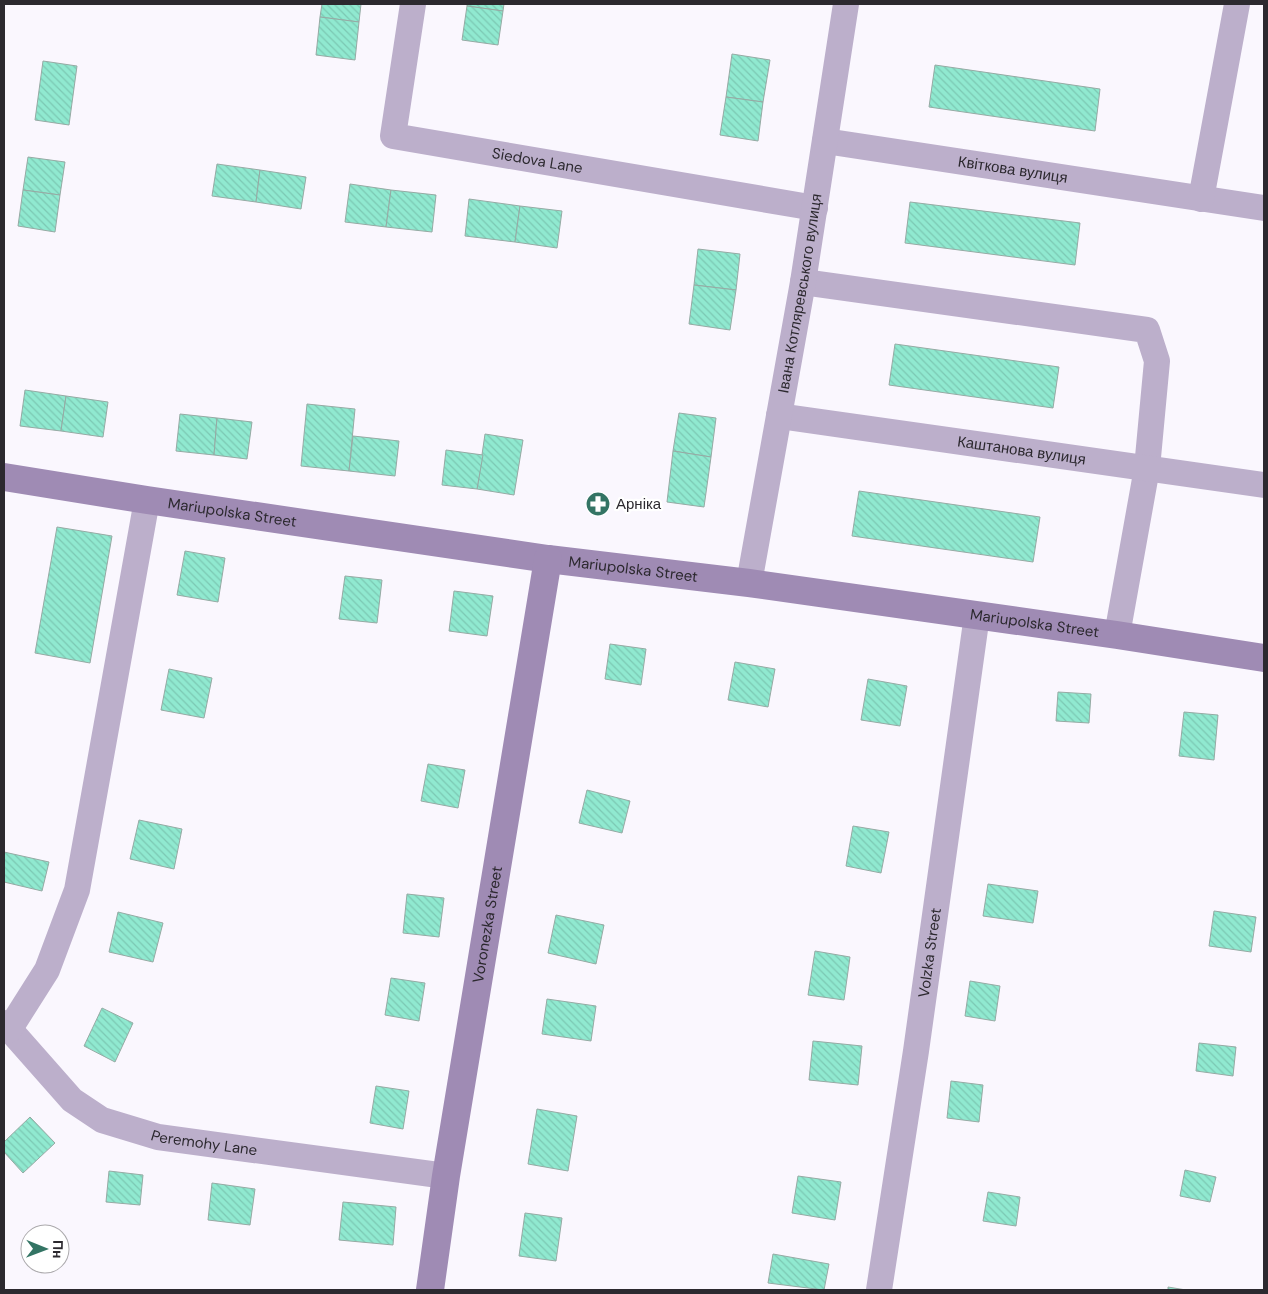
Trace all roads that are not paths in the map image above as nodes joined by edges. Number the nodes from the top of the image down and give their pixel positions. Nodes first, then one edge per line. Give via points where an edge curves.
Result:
1 (413, 4) edge
2 (846, 4) edge
3 (1237, 4) edge
4 (825, 141) junction
5 (1201, 199) junction
6 (815, 208) junction
7 (1264, 208) edge
8 (803, 282) junction
9 (779, 416) junction
10 (1147, 468) junction
11 (4, 477) edge
12 (1264, 485) edge
13 (147, 500) junction
14 (548, 559) junction
15 (749, 584) junction
16 (976, 615) junction
17 (1117, 635) junction
18 (1264, 658) edge
19 (6, 1026) edge
20 (446, 1176) junction
21 (430, 1290) edge
22 (879, 1290) edge

1 - 6 street, Siedova Lane via 392,136
2 - 4 street, Івана Котляревського вулиця
3 - 5 street
4 - 5 street, Квіткова вулиця
4 - 6 street, Івана Котляревського вулиця
5 - 7 street, Квіткова вулиця
6 - 8 street, Івана Котляревського вулиця
8 - 9 street, Івана Котляревського вулиця
8 - 10 street via 1147,330 1157,361
9 - 10 street, Каштанова вулиця
9 - 15 street, Івана Котляревського вулиця
10 - 12 street, Каштанова вулиця
10 - 17 street
11 - 13 street, Mariupolska Street
13 - 14 street, Mariupolska Street
13 - 19 street via 77,890 47,970
14 - 15 street, Mariupolska Street
14 - 20 street, Voronezka Street
15 - 16 street, Mariupolska Street
16 - 17 street, Mariupolska Street
16 - 22 street, Volzka Street via 916,1051
17 - 18 street, Mariupolska Street
19 - 20 street, Peremohy Lane via 72,1100 102,1120 158,1136
20 - 21 street, Voronezka Street

